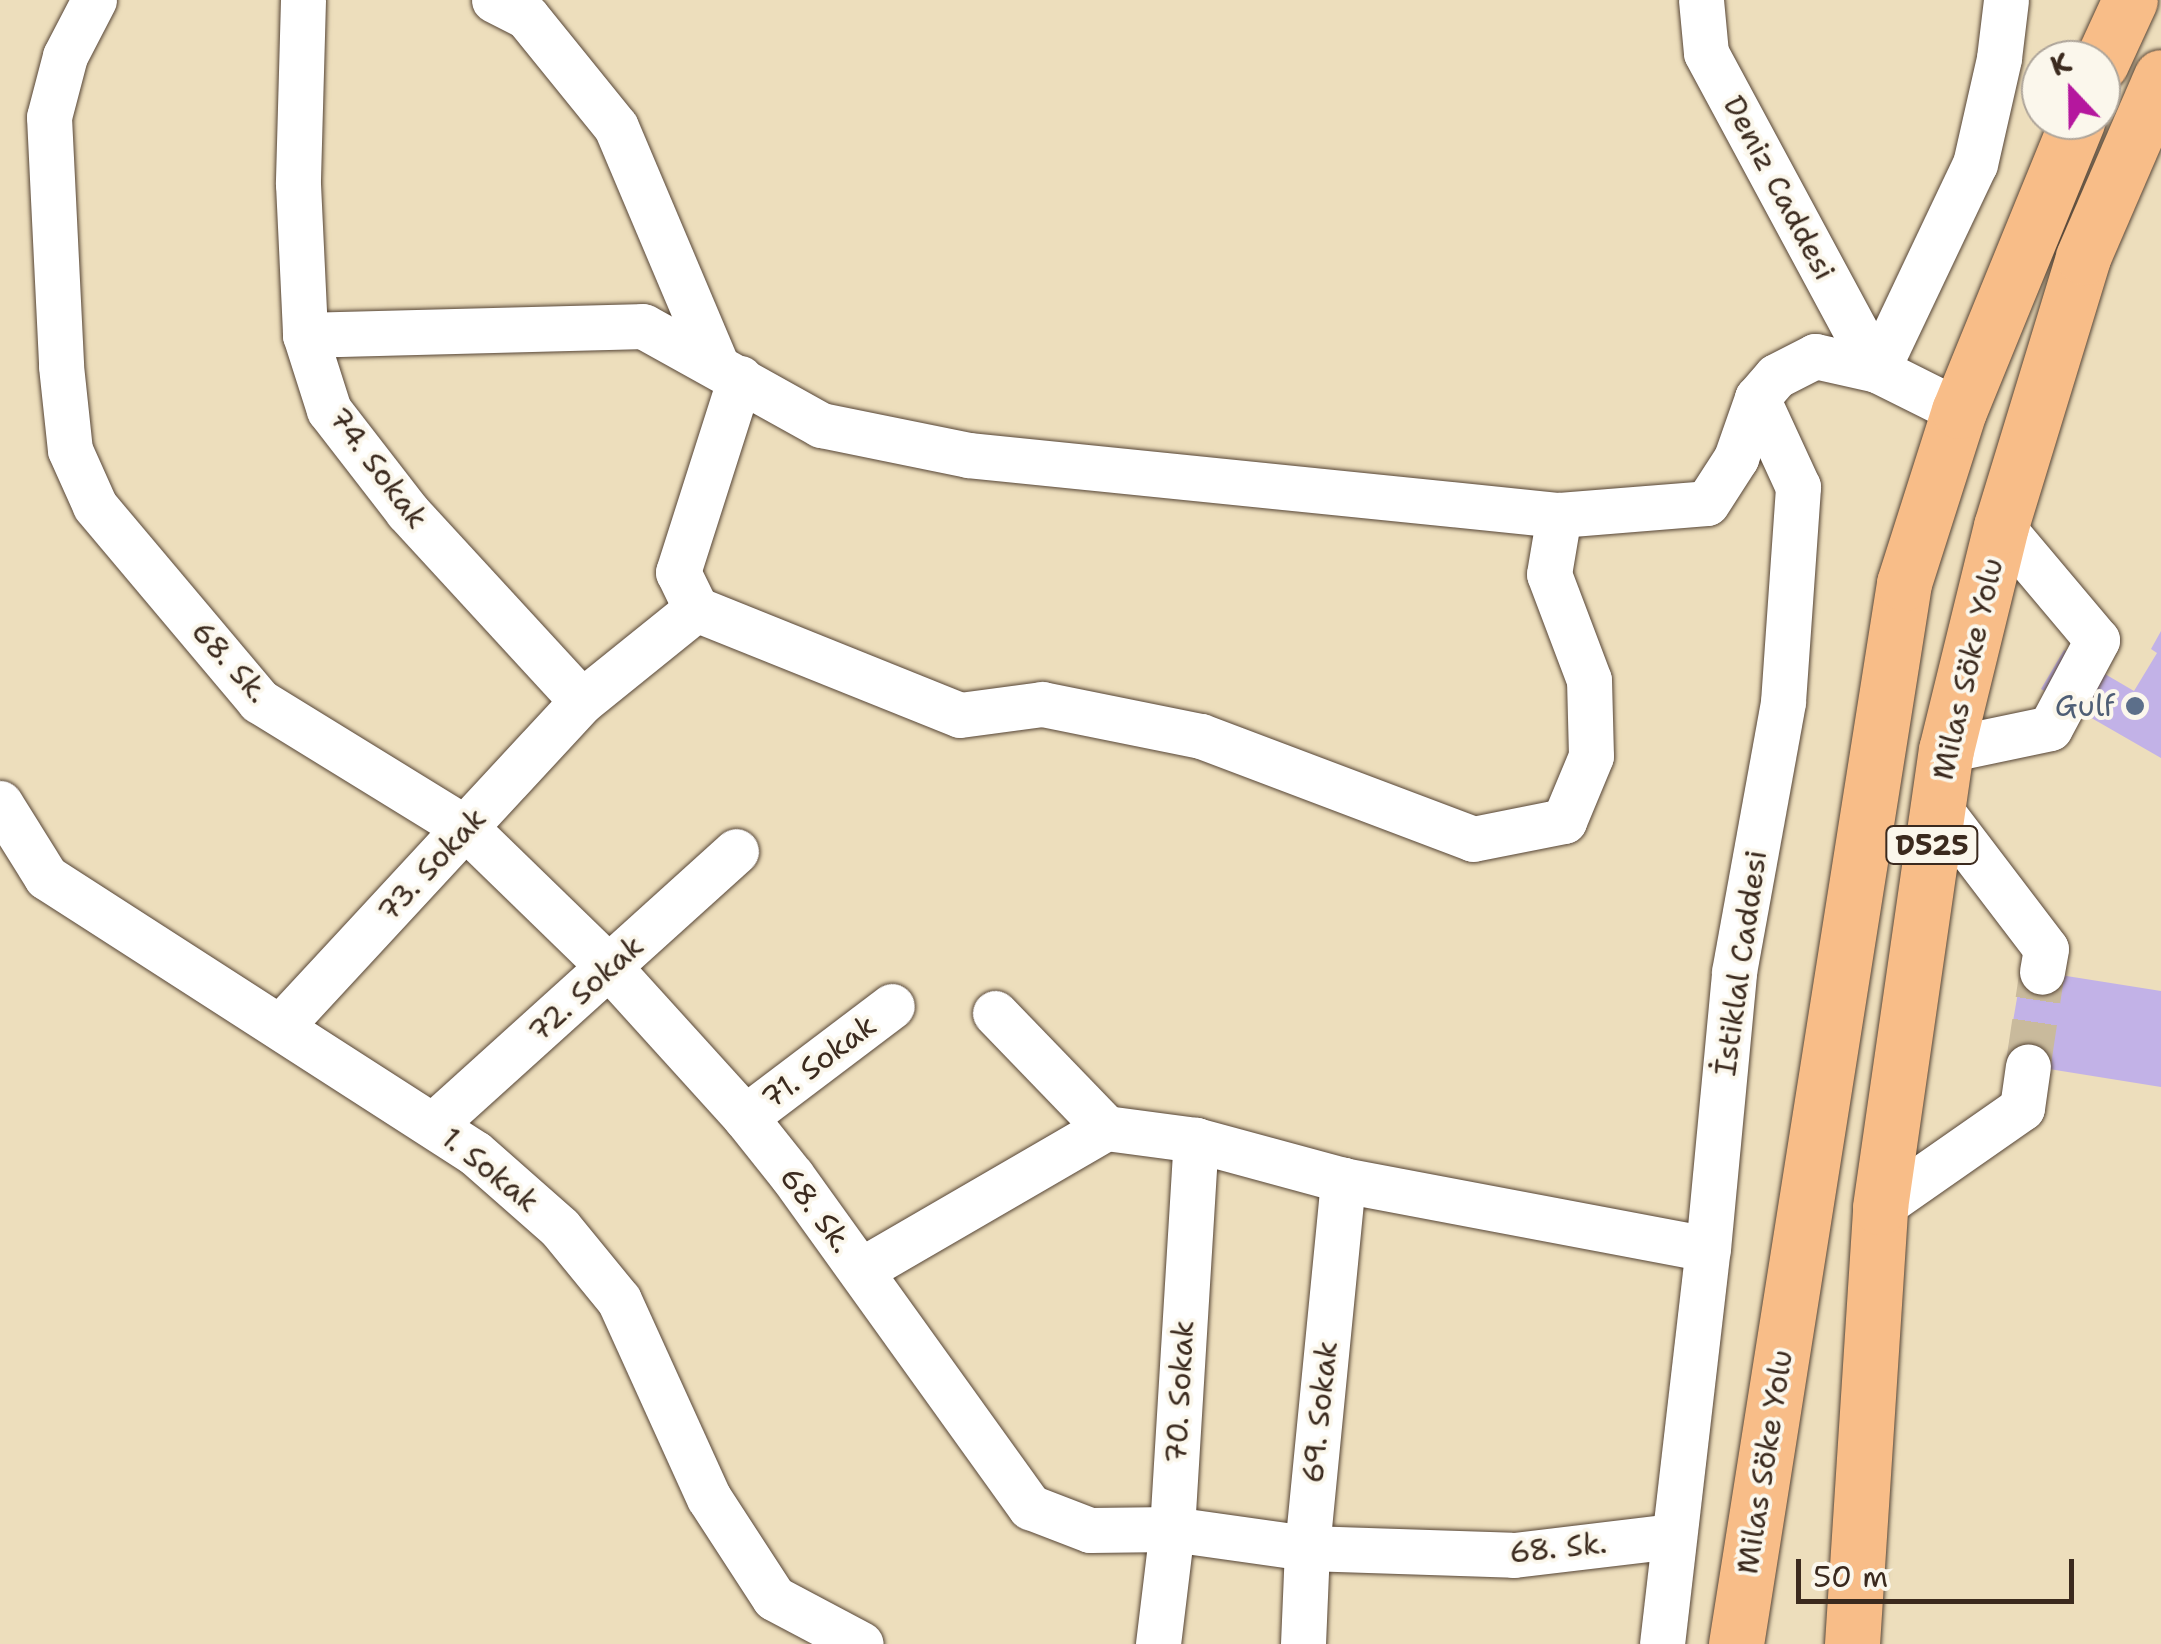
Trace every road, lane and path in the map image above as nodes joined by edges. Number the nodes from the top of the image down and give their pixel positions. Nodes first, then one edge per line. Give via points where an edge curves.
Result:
1 (94, 0) edge
2 (304, 0) edge
3 (494, 0) edge
4 (1669, 0) edge
5 (1701, 0) edge
6 (2006, 0) edge
7 (2130, 0) edge
8 (2112, 40) edge
9 (1706, 53) junction
10 (2161, 77) edge
11 (2070, 140) edge
12 (305, 335) junction
13 (1877, 370) junction
14 (728, 371) junction
15 (1757, 398) junction
16 (1959, 411) junction
17 (1558, 515) junction
18 (2001, 526) junction
19 (696, 609) junction
20 (582, 701) junction
21 (1946, 750) junction
22 (0, 804) edge
23 (1938, 808) junction
24 (467, 828) junction
25 (736, 851) dead end
26 (610, 968) junction
27 (2042, 972) tunnel mouth
28 (892, 1006) dead end
29 (995, 1013) dead end
30 (280, 1027) junction
31 (2028, 1066) tunnel mouth
32 (745, 1117) junction
33 (434, 1124) junction
34 (1106, 1128) junction
35 (1196, 1140) junction
36 (1342, 1180) junction
37 (1880, 1207) junction
38 (1708, 1248) junction
39 (861, 1270) junction
40 (1172, 1530) junction
41 (1674, 1536) junction
42 (1307, 1548) junction
43 (861, 1644) edge
44 (1158, 1644) edge
45 (1303, 1644) edge
46 (1662, 1644) edge
47 (1736, 1644) edge
48 (1852, 1644) edge

1 - 24 street, 68. Sk. via 65,56 49,116 70,450 96,506 259,701
2 - 12 street, 74. Sokak via 298,184
3 - 14 street via 527,17 616,127
4 - 9 street
5 - 9 street, Deniz Caddesi
6 - 13 street via 1975,164
7 - 8 highway
9 - 13 street, Deniz Caddesi
10 - 18 highway, Milas Söke Yolu / D525 via 2083,257
11 - 16 highway, Milas Söke Yolu / D525
12 - 14 street via 642,326
12 - 20 street, 74. Sokak via 329,410 407,511
13 - 15 street via 1814,356 1776,376
13 - 16 street
14 - 17 street via 821,425 968,455
14 - 19 street via 678,572
15 - 17 street via 1736,458 1707,503
15 - 38 street, İstiklal Caddesi via 1798,487 1783,702 1734,972
16 - 47 highway, Milas Söke Yolu / D525 via 1904,583
17 - 19 street via 1549,574 1589,680 1590,756 1564,821 1473,839 1201,736 1042,704 960,715
18 - 21 highway, Milas Söke Yolu / D525
18 - 21 street via 2097,640 2050,728
19 - 20 street, 73. Sokak
20 - 24 street, 73. Sokak
21 - 23 highway, Milas Söke Yolu / D525
22 - 30 street, 1. Sokak via 46,877
23 - 27 street via 2046,949
23 - 37 highway, Milas Söke Yolu / D525
24 - 26 street, 68. Sk.
24 - 30 street, 73. Sokak
25 - 26 street, 72. Sokak
26 - 32 street, 68. Sk.
26 - 33 street, 72. Sokak
28 - 32 street, 71. Sokak
29 - 34 street
30 - 33 street, 1. Sokak
31 - 37 street via 2022,1108
32 - 39 street, 68. Sk.
33 - 43 street, 1. Sokak via 560,1228 619,1300 709,1498 774,1598
34 - 35 street
34 - 39 street
35 - 36 street
35 - 40 street, 70. Sokak
36 - 38 street
36 - 42 street, 69. Sokak
37 - 48 highway, Milas Söke Yolu / D525
38 - 41 street, İstiklal Caddesi
39 - 40 street, 68. Sk. via 1030,1507 1090,1530
40 - 42 street, 68. Sk.
40 - 44 street, 70. Sokak
41 - 42 street, 68. Sk. via 1514,1555
41 - 46 street, İstiklal Caddesi
42 - 45 street, 69. Sokak

